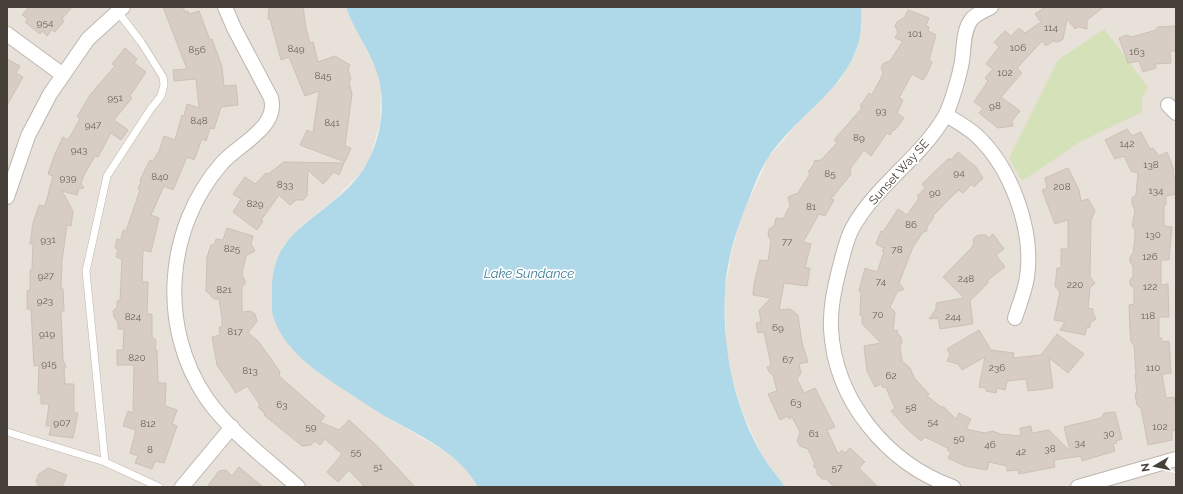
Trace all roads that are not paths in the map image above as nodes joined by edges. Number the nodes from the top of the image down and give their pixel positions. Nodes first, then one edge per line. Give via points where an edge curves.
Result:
1 (225, 7) edge
2 (991, 7) edge
3 (120, 10) edge
4 (7, 34) edge
5 (63, 74) junction
6 (946, 115) junction
7 (7, 197) edge
8 (1014, 318) dead end
9 (232, 427) junction
10 (7, 432) edge
11 (1176, 459) edge
12 (105, 462) junction
13 (159, 487) edge
14 (182, 487) edge
15 (298, 487) edge
16 (953, 487) edge
17 (1078, 487) edge

1 - 9 street via 271,98 273,110 268,122 222,163 199,193 179,248 174,299 178,333 189,367 208,399
2 - 6 street, Sunset Way SE via 974,16 968,25 962,63
3 - 5 street via 88,39
3 - 12 lane via 163,77 164,85 161,96 107,176 86,271
4 - 5 street
5 - 7 street via 28,136
6 - 8 street via 976,135 992,154 1019,202 1027,249 1027,277
6 - 16 street, Sunset Way SE via 926,144 880,190 852,228 835,282 831,330 842,380 869,427 889,450 914,468
9 - 14 street
9 - 15 street
10 - 12 lane
11 - 17 street
12 - 13 lane

